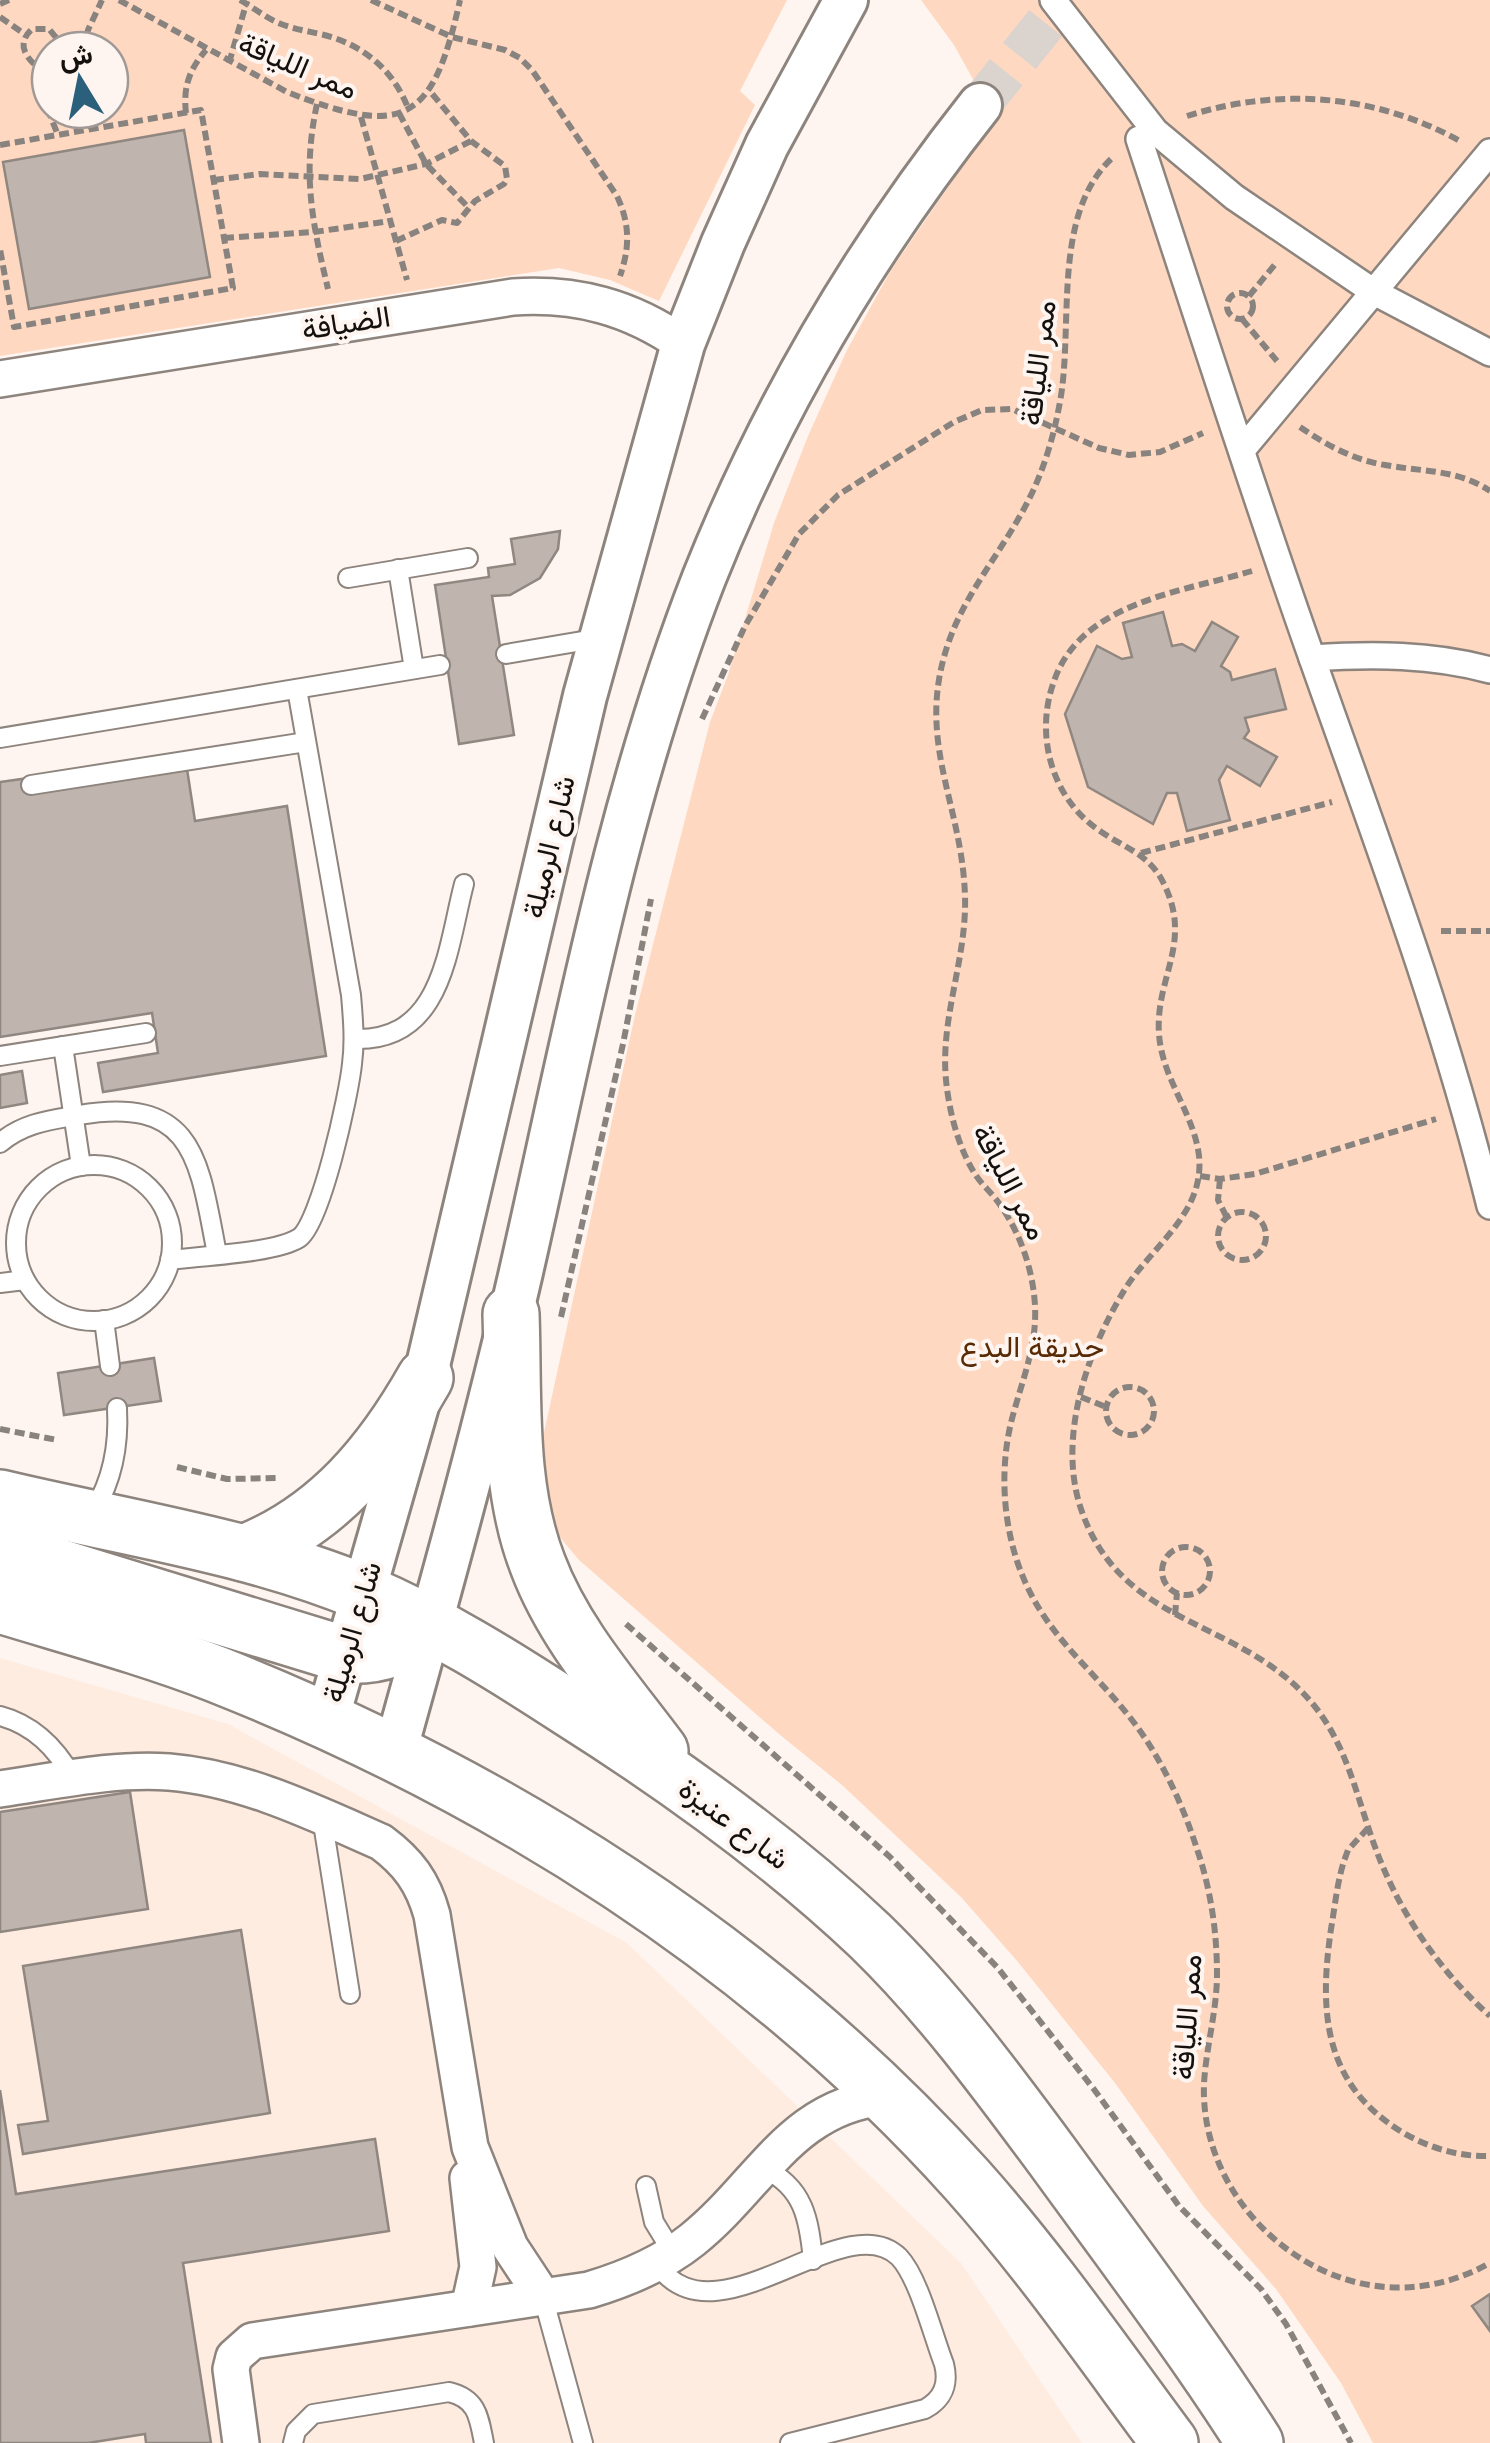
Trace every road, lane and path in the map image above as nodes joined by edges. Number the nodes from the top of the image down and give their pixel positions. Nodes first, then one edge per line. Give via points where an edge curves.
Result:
1 (8, 0) edge
2 (102, 0) edge
3 (119, 0) edge
4 (371, 0) edge
5 (460, 0) edge
6 (846, 0) edge
7 (1053, 0) edge
8 (245, 1) edge
9 (129, 2) edge
10 (0, 4) edge
11 (0, 16) edge
12 (88, 30) edge
13 (30, 33) edge
14 (26, 35) junction
15 (452, 37) junction
16 (206, 50) junction
17 (30, 59) edge
18 (229, 63) junction
19 (429, 90) junction
20 (317, 104) junction
21 (980, 105) tunnel mouth
22 (408, 108) junction
23 (186, 113) junction
24 (399, 113) junction
25 (361, 117) junction
26 (130, 122) edge
27 (56, 130) edge
28 (86, 130) edge
29 (58, 135) junction
30 (1147, 135) junction
31 (471, 140) junction
32 (0, 146) edge
33 (1488, 155) edge
34 (426, 164) junction
35 (307, 175) junction
36 (377, 176) junction
37 (214, 180) junction
38 (468, 207) junction
39 (390, 220) junction
40 (314, 232) junction
41 (224, 238) junction
42 (396, 241) junction
43 (1295, 241) junction
44 (0, 249) edge
45 (395, 285) dead end
46 (1374, 292) junction
47 (330, 295) dead end
48 (1249, 296) junction
49 (611, 306) junction
50 (1242, 319) junction
51 (683, 344) junction
52 (1490, 353) edge
53 (0, 378) edge
54 (1297, 384) junction
55 (1278, 406) junction
56 (1231, 419) junction
57 (1055, 428) junction
58 (1242, 450) junction
59 (1490, 491) edge
60 (468, 558) dead end
61 (1280, 563) junction
62 (398, 570) junction
63 (348, 578) dead end
64 (601, 638) junction
65 (506, 654) dead end
66 (1312, 658) junction
67 (440, 664) dead end
68 (414, 669) junction
69 (1490, 670) edge
70 (296, 688) junction
71 (698, 730) dead end
72 (0, 738) edge
73 (306, 742) junction
74 (30, 785) dead end
75 (1363, 794) junction
76 (1140, 854) junction
77 (464, 884) dead end
78 (653, 886) dead end
79 (1490, 931) edge
80 (1409, 932) junction
81 (146, 1033) dead end
82 (354, 1039) junction
83 (63, 1046) junction
84 (0, 1056) edge
85 (1464, 1110) junction
86 (73, 1116) junction
87 (0, 1143) edge
88 (81, 1166) junction
89 (1200, 1176) junction
90 (1220, 1179) junction
91 (1490, 1206) edge
92 (1226, 1218) junction
93 (217, 1254) junction
94 (170, 1260) junction
95 (25, 1280) junction
96 (0, 1284) edge
97 (104, 1320) junction
98 (534, 1324) junction
99 (110, 1366) dead end
100 (425, 1378) junction
101 (1081, 1397) junction
102 (1106, 1407) junction
103 (117, 1408) dead end
104 (0, 1429) edge
105 (57, 1440) dead end
106 (176, 1466) dead end
107 (288, 1476) dead end
108 (0, 1498) edge
109 (89, 1519) junction
110 (0, 1549) edge
111 (244, 1552) junction
112 (363, 1593) junction
113 (1177, 1593) junction
114 (0, 1606) edge
115 (616, 1614) dead end
116 (1175, 1615) junction
117 (430, 1624) junction
118 (346, 1656) junction
119 (0, 1716) edge
120 (327, 1720) junction
121 (395, 1752) junction
122 (73, 1778) junction
123 (688, 1788) junction
124 (0, 1789) edge
125 (322, 1817) junction
126 (1368, 1828) junction
127 (350, 1994) dead end
128 (1490, 2016) edge
129 (886, 2097) junction
130 (470, 2147) junction
131 (1490, 2156) edge
132 (763, 2168) junction
133 (646, 2186) dead end
134 (665, 2258) junction
135 (813, 2260) junction
136 (1490, 2262) edge
137 (543, 2297) junction
138 (469, 2308) junction
139 (1167, 2441) edge
140 (241, 2443) edge
141 (294, 2443) edge
142 (484, 2443) edge
143 (582, 2443) edge
144 (790, 2443) edge
145 (1255, 2443) edge
146 (1350, 2443) edge

1 - 10 path
2 - 12 path
3 - 9 path, ممر اللياقة
4 - 15 path
5 - 15 path, ممر اللياقة
6 - 51 street, شارع الرميلة via 767,145
7 - 30 street
8 - 18 path
8 - 22 path via 283,25 359,49 389,73
9 - 16 path, ممر اللياقة
11 - 14 path
13 - 14 path
14 - 17 path via 23,50
15 - 19 path, ممر اللياقة
15 - 49 path via 505,50 532,70 617,196 628,246
16 - 18 path, ممر اللياقة
16 - 23 path via 186,82
18 - 20 path, ممر اللياقة
19 - 22 path, ممر اللياقة
19 - 31 path
20 - 25 path, ممر اللياقة
20 - 35 path
21 - 98 street via 849,287 703,581 623,828
22 - 24 path, ممر اللياقة
23 - 26 path
23 - 37 path via 201,110
24 - 25 path, ممر اللياقة
24 - 34 path
25 - 36 path
27 - 29 path
28 - 29 path
29 - 32 path
30 - 33 path, ممر اللياقة via 1178,119 1254,100 1327,99 1426,124
30 - 43 street
30 - 56 street
30 - 57 path, ممر اللياقة via 1102,167 1080,205
31 - 34 path
31 - 38 path via 505,166 507,179
33 - 46 street
34 - 36 path
34 - 38 path
35 - 36 path
35 - 37 path
35 - 40 path
36 - 39 path
37 - 41 path
38 - 42 path via 457,224 442,220
39 - 40 path
39 - 42 path
40 - 41 path
40 - 47 path
41 - 44 path via 233,288 14,327
42 - 45 path via 408,282
43 - 46 street
43 - 48 path
46 - 52 street
46 - 54 street
48 - 50 path via 1252,313
48 - 50 path via 1233,294 1227,303 1228,314
49 - 51 street, الضيافة
49 - 53 street, الضيافة via 579,298 513,297
50 - 54 path
51 - 64 street, شارع الرميلة
54 - 55 street
55 - 58 street
55 - 59 path via 1350,456 1459,475
56 - 57 path via 1145,455 1114,453
56 - 58 street
57 - 71 path via 1012,409 982,410 838,494 784,557
57 - 136 path, ممر اللياقة via 1028,501 960,614 936,704 939,765 959,842 965,902 948,1012 946,1080 962,1146 976,1178 1012,1224 1035,1304 1031,1357 1005,1460 1016,1558 1044,1618 1132,1721 1188,1822 1215,1936 1206,2119 1241,2204 1284,2248 1360,2284 1436,2284
58 - 61 street
60 - 62 lane
61 - 66 street
61 - 76 path via 1107,617 1076,644 1054,678 1045,732 1059,785 1093,827
62 - 63 lane
62 - 68 lane
64 - 65 lane
64 - 100 street, شارع الرميلة
66 - 69 street via 1398,656
66 - 75 street
67 - 68 lane
68 - 70 lane
70 - 72 lane
70 - 73 lane
73 - 74 lane
73 - 82 lane
75 - 76 path
75 - 80 street
76 - 89 path via 1163,882 1176,922 1159,1034 1169,1081 1196,1140
77 - 82 lane via 426,1007 387,1036
78 - 98 path via 623,1044
79 - 80 path
80 - 85 street
81 - 83 lane
82 - 93 lane via 346,1097 310,1226 288,1243
83 - 84 lane
83 - 86 lane
85 - 90 path
85 - 91 street
86 - 87 lane via 29,1125
86 - 88 lane
86 - 93 lane via 135,1111 179,1134 198,1162
88 - 94 lane via 130,1174 156,1196 170,1227
88 - 95 lane via 38,1188 20,1217 16,1249
89 - 90 path
89 - 101 path via 1187,1212 1137,1273 1106,1325
90 - 92 path via 1218,1200
92 - 92 path via 1218,1236 1226,1254 1254,1257 1266,1241 1262,1222 1245,1212
93 - 94 lane
94 - 97 lane via 154,1294
95 - 96 lane
95 - 97 lane via 67,1316
97 - 99 lane
98 - 117 street
98 - 123 main road via 517,1475 539,1569 581,1644
100 - 111 main road via 345,1488 298,1526
100 - 112 street, شارع الرميلة
101 - 102 path
101 - 116 path via 1074,1483 1092,1535 1127,1582
102 - 102 path via 1112,1427 1122,1433 1142,1432 1154,1414 1139,1388 1118,1390
103 - 109 lane via 112,1471
104 - 105 path
106 - 107 path via 227,1479
108 - 109 main road, شارع عنيزة
109 - 111 main road, شارع عنيزة
110 - 118 main road
111 - 112 main road, شارع عنيزة
112 - 117 main road, شارع عنيزة
112 - 118 street, شارع الرميلة
113 - 113 path via 1198,1592 1210,1575 1195,1548 1166,1558 1163,1578
113 - 116 path
114 - 120 main road via 143,1648
115 - 146 path via 890,1856 996,1968 1179,2206 1262,2290
116 - 126 path via 1248,1651 1303,1693 1344,1752
117 - 118 main road via 392,1651
117 - 121 street
117 - 123 main road, شارع عنيزة
118 - 120 street, شارع الرميلة
119 - 122 lane via 48,1742
120 - 121 main road
121 - 129 main road via 630,1888 774,1996
122 - 124 street
122 - 125 street via 199,1776
123 - 145 main road, شارع عنيزة via 821,1891 967,2042 1164,2307
125 - 127 lane
125 - 130 street via 396,1853 428,1897
126 - 128 path via 1424,1941
126 - 131 path via 1344,1861 1324,1972 1337,2057 1391,2125 1445,2151
129 - 132 street via 824,2112
129 - 139 main road via 1023,2244
130 - 137 street via 510,2247
130 - 138 street via 478,2267
132 - 134 street via 709,2225
132 - 135 lane via 800,2197
133 - 134 lane
134 - 135 lane via 674,2283 712,2292
134 - 137 street via 611,2283
135 - 144 lane via 872,2244 895,2254 909,2272 946,2382 925,2409
137 - 138 street
137 - 143 lane
138 - 140 street via 252,2341 231,2368
141 - 142 lane via 296,2430 313,2414 449,2392 477,2410

